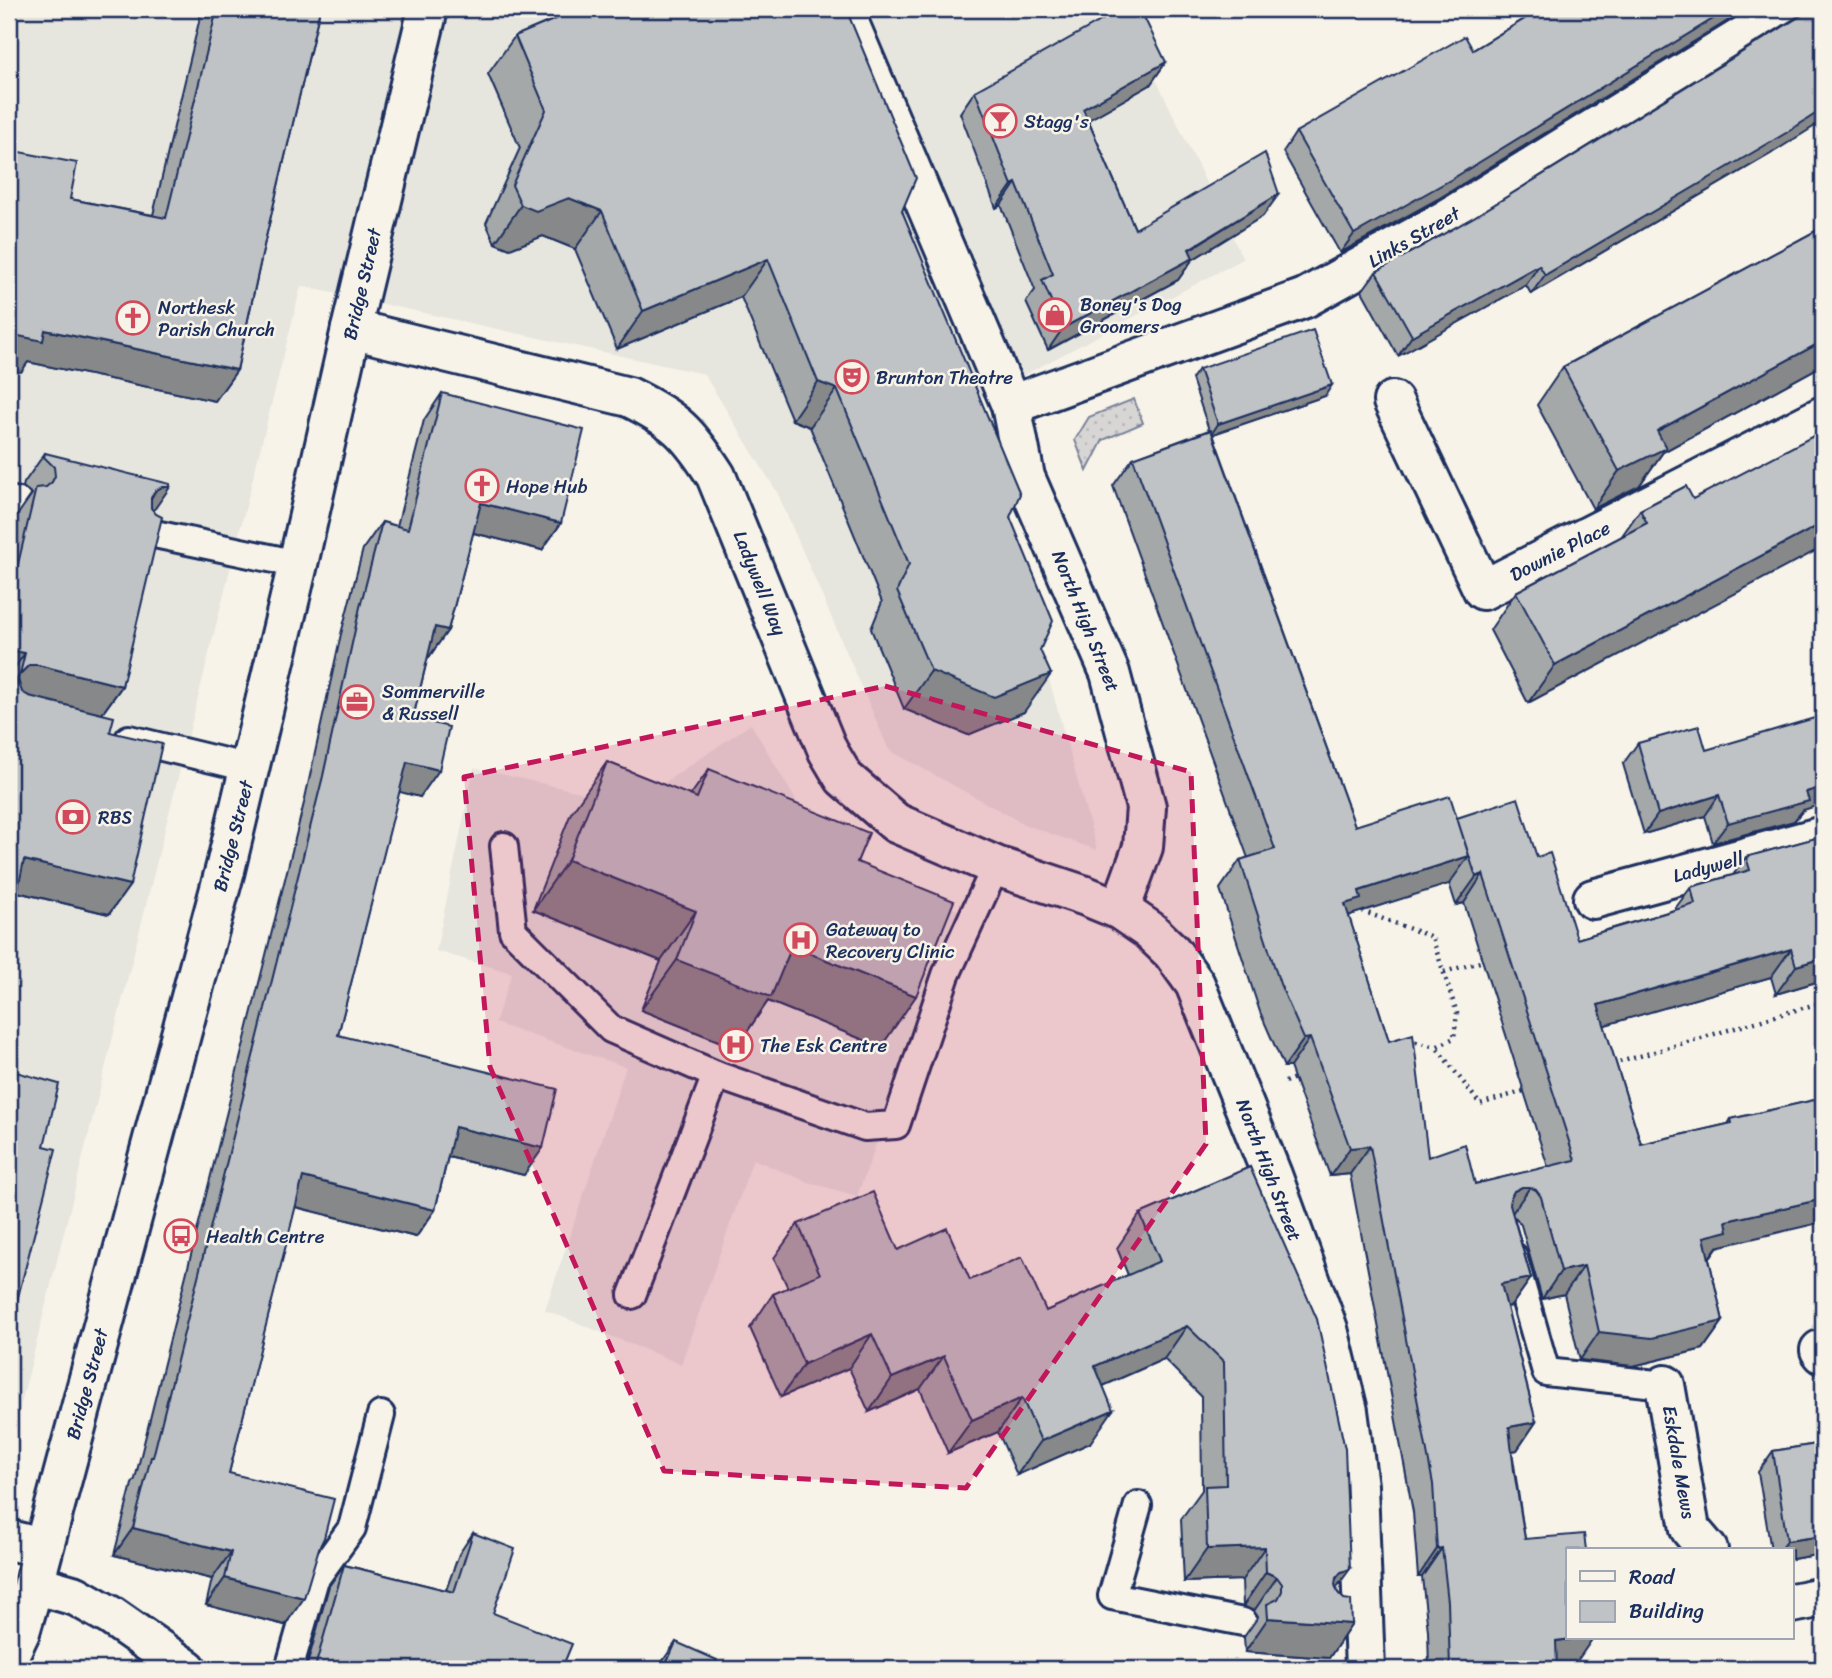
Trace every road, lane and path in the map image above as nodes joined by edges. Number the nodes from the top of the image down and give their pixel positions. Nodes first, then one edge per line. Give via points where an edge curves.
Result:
1 (428, 9) edge
2 (843, 9) edge
3 (1788, 9) edge
4 (351, 328) junction
5 (1393, 401) dead end
6 (1011, 405) junction
7 (1823, 416) edge
8 (145, 532) edge
9 (298, 564) junction
10 (107, 733) edge
11 (249, 768) junction
12 (1823, 836) edge
13 (504, 846) dead end
14 (996, 866) junction
15 (1593, 899) dead end
16 (1121, 910) junction
17 (1362, 911) edge
18 (1493, 958) dead end
19 (1444, 972) junction
20 (1823, 1002) edge
21 (1403, 1045) edge
22 (1436, 1047) junction
23 (1611, 1065) edge
24 (716, 1075) junction
25 (1524, 1090) dead end
26 (1506, 1230) edge
27 (632, 1296) dead end
28 (1665, 1385) joint
29 (381, 1415) dead end
30 (1138, 1505) dead end
31 (1706, 1548) edge
32 (28, 1557) edge
33 (1823, 1597) edge
34 (1794, 1603) edge
35 (1243, 1622) dead end
36 (15, 1644) edge
37 (187, 1669) edge
38 (289, 1669) edge
39 (1365, 1669) edge

1 - 4 street, Bridge Street
2 - 6 street, North High Street
3 - 6 street, Links Street via 1449,218 1305,298
4 - 9 street, Bridge Street
4 - 14 street, Ladywell Way via 629,397 663,413 693,439 716,476 828,751 844,778 896,823
5 - 7 street, Downie Place via 1483,590
6 - 16 street, North High Street via 1026,477 1110,673 1146,807 1143,847
8 - 9 lane
9 - 11 street, Bridge Street
10 - 11 lane
11 - 32 street, Bridge Street via 221,883
12 - 15 street, Ladywell
13 - 24 lane via 513,931 611,1029
14 - 16 street, Ladywell Way
14 - 24 lane via 946,975 896,1125 865,1127
16 - 39 street, North High Street via 1172,952 1195,984 1328,1329 1348,1412 1358,1486 1352,1616
17 - 19 path via 1432,937
18 - 19 path
19 - 22 path via 1457,1013 1454,1038
20 - 23 path
21 - 22 path via 1416,1042
22 - 25 path via 1480,1104
24 - 27 lane
26 - 28 lane, Eskdale Mews via 1546,1372
28 - 31 street, Eskdale Mews via 1690,1529
29 - 38 lane via 352,1528 314,1579
30 - 35 lane via 1112,1596
32 - 36 street, Bridge Street
32 - 37 street via 76,1596
33 - 34 street

